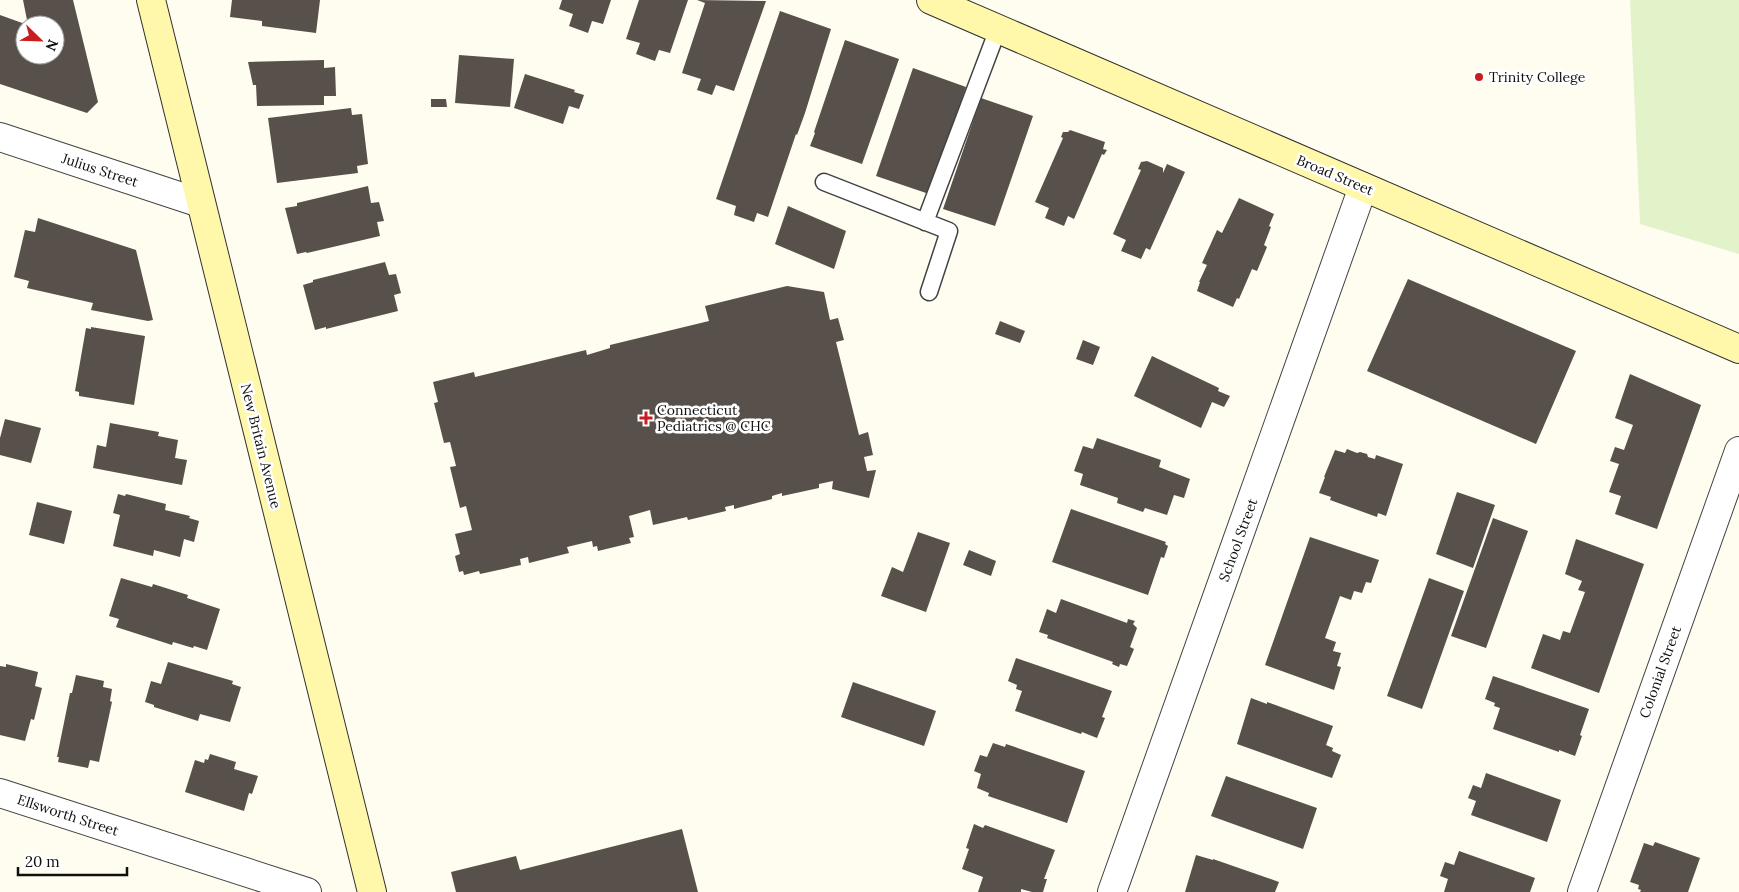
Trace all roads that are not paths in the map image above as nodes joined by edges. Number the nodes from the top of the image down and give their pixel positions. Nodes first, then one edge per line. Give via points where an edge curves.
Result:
1 (151, 0) edge
2 (931, 0) edge
3 (998, 29) junction
4 (0, 137) edge
5 (824, 182) dead end
6 (1363, 188) junction
7 (200, 203) junction
8 (925, 222) junction
9 (929, 292) dead end
10 (1739, 350) edge
11 (1739, 451) edge
12 (0, 793) edge
13 (307, 892) edge
14 (372, 892) edge
15 (1112, 892) edge
16 (1582, 892) edge

1 - 7 main road, New Britain Avenue
2 - 3 main road, Broad Street
3 - 6 main road, Broad Street
3 - 8 lane
4 - 7 street, Julius Street
5 - 8 lane
6 - 10 main road, Broad Street
6 - 15 street, School Street
7 - 14 main road, New Britain Avenue
8 - 9 lane via 948,231
11 - 16 street, Colonial Street
12 - 13 street, Ellsworth Street

